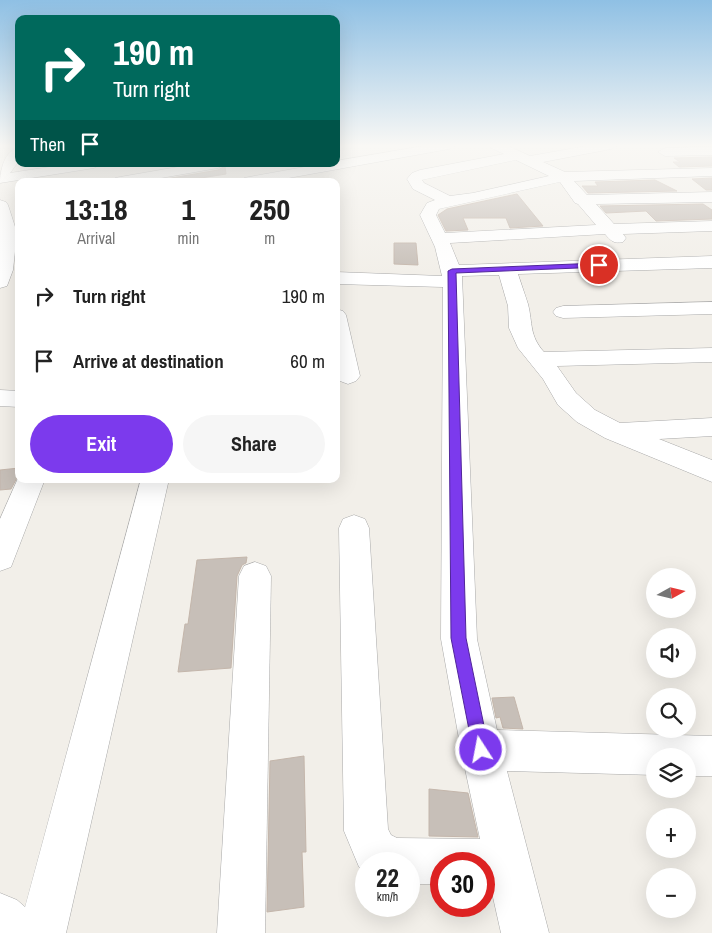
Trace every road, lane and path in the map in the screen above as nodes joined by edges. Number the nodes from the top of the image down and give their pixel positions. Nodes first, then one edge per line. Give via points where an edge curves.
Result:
1 (423, 189) edge
2 (514, 189) edge
3 (572, 189) edge
4 (712, 197) edge
5 (15, 200) edge
6 (581, 200) junction
7 (448, 201) junction
8 (0, 204) edge
9 (712, 226) edge
10 (609, 229) junction
11 (14, 232) edge
12 (441, 238) junction
13 (712, 262) edge
14 (636, 263) junction
15 (507, 270) junction
16 (1, 274) edge
17 (452, 276) junction
18 (340, 278) edge
19 (712, 308) edge
20 (563, 312) dead end
21 (340, 335) edge
22 (712, 356) edge
23 (538, 359) junction
24 (348, 376) dead end
25 (0, 398) edge
26 (15, 399) edge
27 (712, 427) edge
28 (614, 431) junction
29 (712, 471) edge
30 (29, 483) edge
31 (154, 483) edge
32 (354, 528) dead end
33 (0, 557) edge
34 (255, 576) dead end
35 (481, 750) junction
36 (712, 756) edge
37 (508, 862) junction
38 (0, 918) edge
39 (19, 933) edge
40 (42, 933) edge
41 (241, 933) edge
42 (525, 933) edge

1 - 7 street
2 - 7 street
3 - 6 street
4 - 6 street
5 - 8 street
6 - 10 street
7 - 12 street via 433,206 428,214
8 - 11 street
9 - 10 street
10 - 12 street
10 - 14 street
11 - 16 street
12 - 17 street
13 - 14 street
14 - 15 street
15 - 17 street
15 - 23 street via 516,297 520,328
17 - 18 street
17 - 35 street via 459,638
19 - 20 street
21 - 24 street
22 - 23 street
23 - 28 street via 567,400 586,416
25 - 26 street
27 - 28 street
28 - 29 street
30 - 33 street
31 - 40 street
32 - 37 street via 366,831 375,851 392,861
34 - 41 street
35 - 36 street
35 - 37 street
37 - 42 street
38 - 39 street

